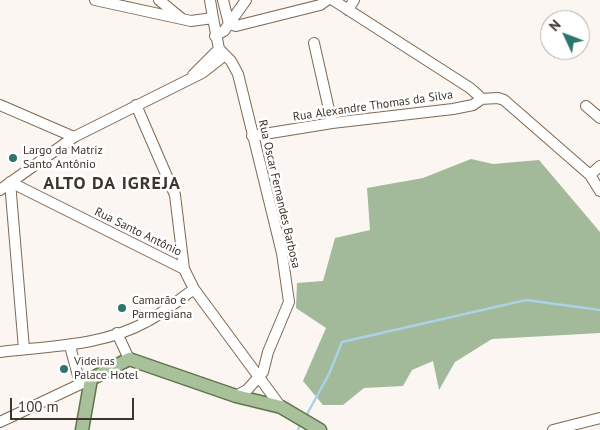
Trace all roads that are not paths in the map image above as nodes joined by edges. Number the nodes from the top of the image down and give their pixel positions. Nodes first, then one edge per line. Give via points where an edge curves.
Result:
1 (96, 0) edge
2 (159, 0) edge
3 (210, 0) edge
4 (223, 0) edge
5 (246, 0) edge
6 (327, 0) edge
7 (333, 0) edge
8 (354, 0) edge
9 (348, 10) junction
10 (213, 18) junction
11 (183, 20) junction
12 (229, 24) junction
13 (216, 36) junction
14 (314, 43) dead end
15 (222, 52) junction
16 (480, 99) junction
17 (0, 105) edge
18 (136, 105) junction
19 (586, 106) dead end
20 (600, 118) edge
21 (332, 123) junction
22 (252, 136) junction
23 (74, 137) junction
24 (600, 166) edge
25 (590, 175) junction
26 (10, 182) junction
27 (0, 190) edge
28 (600, 191) edge
29 (184, 269) junction
30 (194, 289) junction
31 (117, 333) junction
32 (70, 346) junction
33 (24, 349) junction
34 (0, 352) edge
35 (129, 359) junction
36 (258, 379) junction
37 (86, 381) junction
38 (236, 396) junction
39 (281, 407) junction
40 (600, 418) edge
41 (0, 422) edge
42 (317, 429) edge
43 (82, 430) edge
44 (552, 430) edge

1 - 11 street
2 - 11 street
3 - 10 street
4 - 12 street
5 - 12 street
6 - 12 street via 320,6 236,26
7 - 9 street, Rua Alexandre Thomas da Silva
8 - 9 street
9 - 16 street, Rua Alexandre Thomas da Silva via 470,88
10 - 11 street
10 - 13 street
12 - 13 street
13 - 15 street
14 - 21 street
15 - 18 street via 210,69
15 - 22 street, Rua Oscar Fernandes Barbosa via 238,74
16 - 21 street, Rua Alexandre Thomas da Silva via 473,105 453,109
16 - 25 street via 504,100
17 - 23 street
18 - 23 street
18 - 29 street via 175,195
19 - 20 street
21 - 22 street, Rua Alexandre Thomas da Silva
22 - 36 street, Rua Oscar Fernandes Barbosa via 282,252 289,302
23 - 26 street
24 - 25 street
25 - 28 street
26 - 27 street
26 - 29 street, Rua Santo Antônio
26 - 33 street
29 - 30 street, Rua Santo Antônio
30 - 31 street via 146,322
30 - 36 street, Rua Santo Antônio
31 - 32 street
31 - 35 street
32 - 33 street
32 - 37 street
33 - 34 street
35 - 37 main road
35 - 38 main road
36 - 38 street, Rua Oscar Fernandes Barbosa
36 - 39 street, Rua Santo Antônio
37 - 41 street
37 - 43 main road
38 - 39 main road
39 - 42 main road
40 - 44 street

